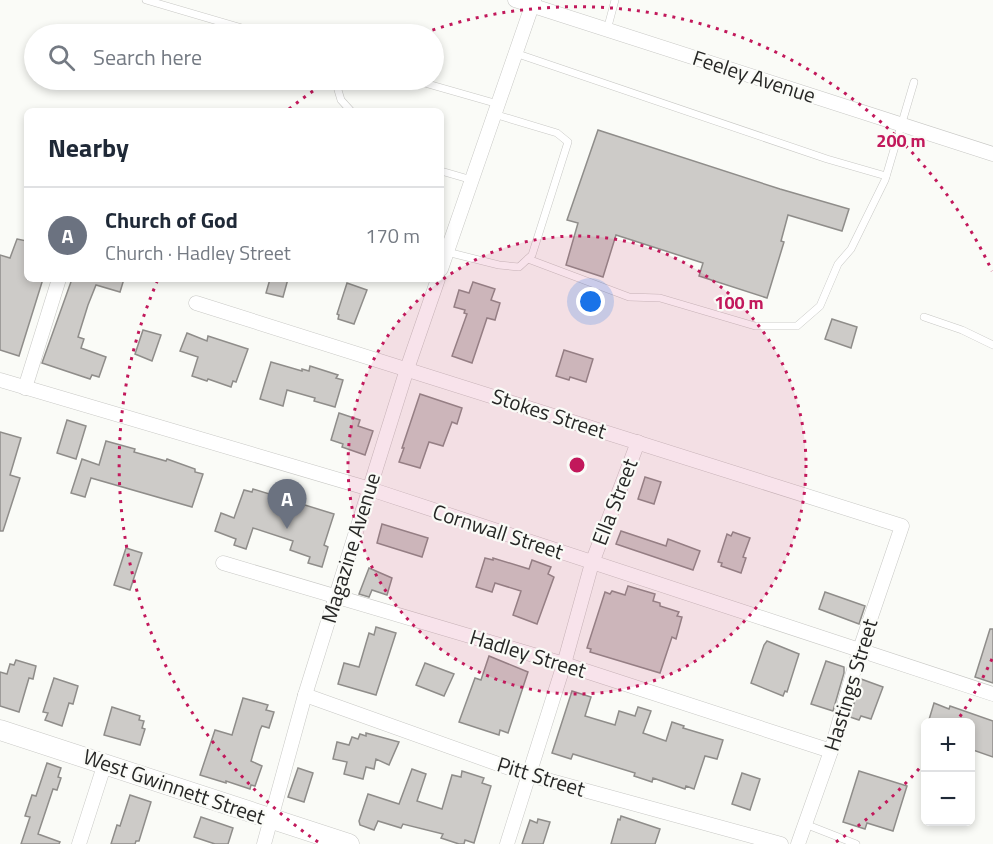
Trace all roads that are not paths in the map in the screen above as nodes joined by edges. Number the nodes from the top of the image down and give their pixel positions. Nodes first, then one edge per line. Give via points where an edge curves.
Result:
1 (146, 0) edge
2 (515, 0) edge
3 (615, 0) edge
4 (533, 3) edge
5 (228, 24) edge
6 (607, 30) junction
7 (515, 53) junction
8 (914, 82) dead end
9 (338, 90) edge
10 (442, 90) edge
11 (348, 108) edge
12 (496, 109) junction
13 (903, 125) junction
14 (993, 154) edge
15 (444, 172) edge
16 (886, 176) junction
17 (472, 180) junction
18 (447, 252) junction
19 (528, 259) junction
20 (444, 260) edge
21 (58, 282) edge
22 (437, 282) edge
23 (196, 303) dead end
24 (924, 317) dead end
25 (993, 345) edge
26 (407, 369) junction
27 (0, 380) edge
28 (25, 388) junction
29 (638, 442) junction
30 (370, 489) junction
31 (902, 526) joint
32 (223, 563) dead end
33 (592, 563) junction
34 (336, 597) junction
35 (859, 652) junction
36 (564, 664) junction
37 (993, 694) edge
38 (305, 695) junction
39 (0, 730) edge
40 (831, 751) junction
41 (105, 763) junction
42 (529, 775) junction
43 (272, 819) junction
44 (805, 824) junction
45 (79, 844) edge
46 (264, 844) edge
47 (349, 844) edge
48 (507, 844) edge
49 (781, 844) edge
50 (798, 844) edge
51 (856, 844) edge

1 - 5 lane
2 - 4 street, Feeley Avenue
3 - 6 lane
4 - 6 street, Feeley Avenue
4 - 7 street
6 - 13 street, Feeley Avenue
7 - 12 street
7 - 16 lane
8 - 13 lane
9 - 11 lane
10 - 12 lane
12 - 17 street
12 - 19 lane via 568,142
13 - 14 street, Feeley Avenue
13 - 16 lane
15 - 17 lane
16 - 19 lane via 820,306 796,326 755,326 660,298 629,297
17 - 18 street
18 - 19 lane via 519,267
18 - 20 street
21 - 28 street
22 - 26 street, Magazine Avenue
23 - 26 street, Stokes Street
24 - 25 lane
26 - 29 street, Stokes Street
26 - 30 street, Magazine Avenue
27 - 28 street, Cornwall Street
28 - 30 street, Cornwall Street
29 - 31 street, Stokes Street
29 - 33 street, Ella Street
30 - 33 street, Cornwall Street
30 - 34 street, Magazine Avenue
31 - 35 street, Hastings Street
32 - 34 street, Hadley Street
33 - 35 street, Cornwall Street
33 - 36 street, Ella Street
34 - 36 street, Hadley Street
34 - 38 street, Magazine Avenue
35 - 37 street, Cornwall Street
35 - 40 street, Hastings Street
36 - 40 street, Hadley Street
36 - 42 street, Ella Street
38 - 42 street, Pitt Street
38 - 43 street, Magazine Avenue
39 - 41 main road, West Gwinnett Street
40 - 44 street, Hastings Street
41 - 43 main road, West Gwinnett Street
41 - 45 street
42 - 48 street, Ella Street
42 - 49 street, Pitt Street
43 - 46 street, Magazine Avenue
43 - 47 main road, West Gwinnett Street
44 - 50 street, Hastings Street
44 - 51 lane

